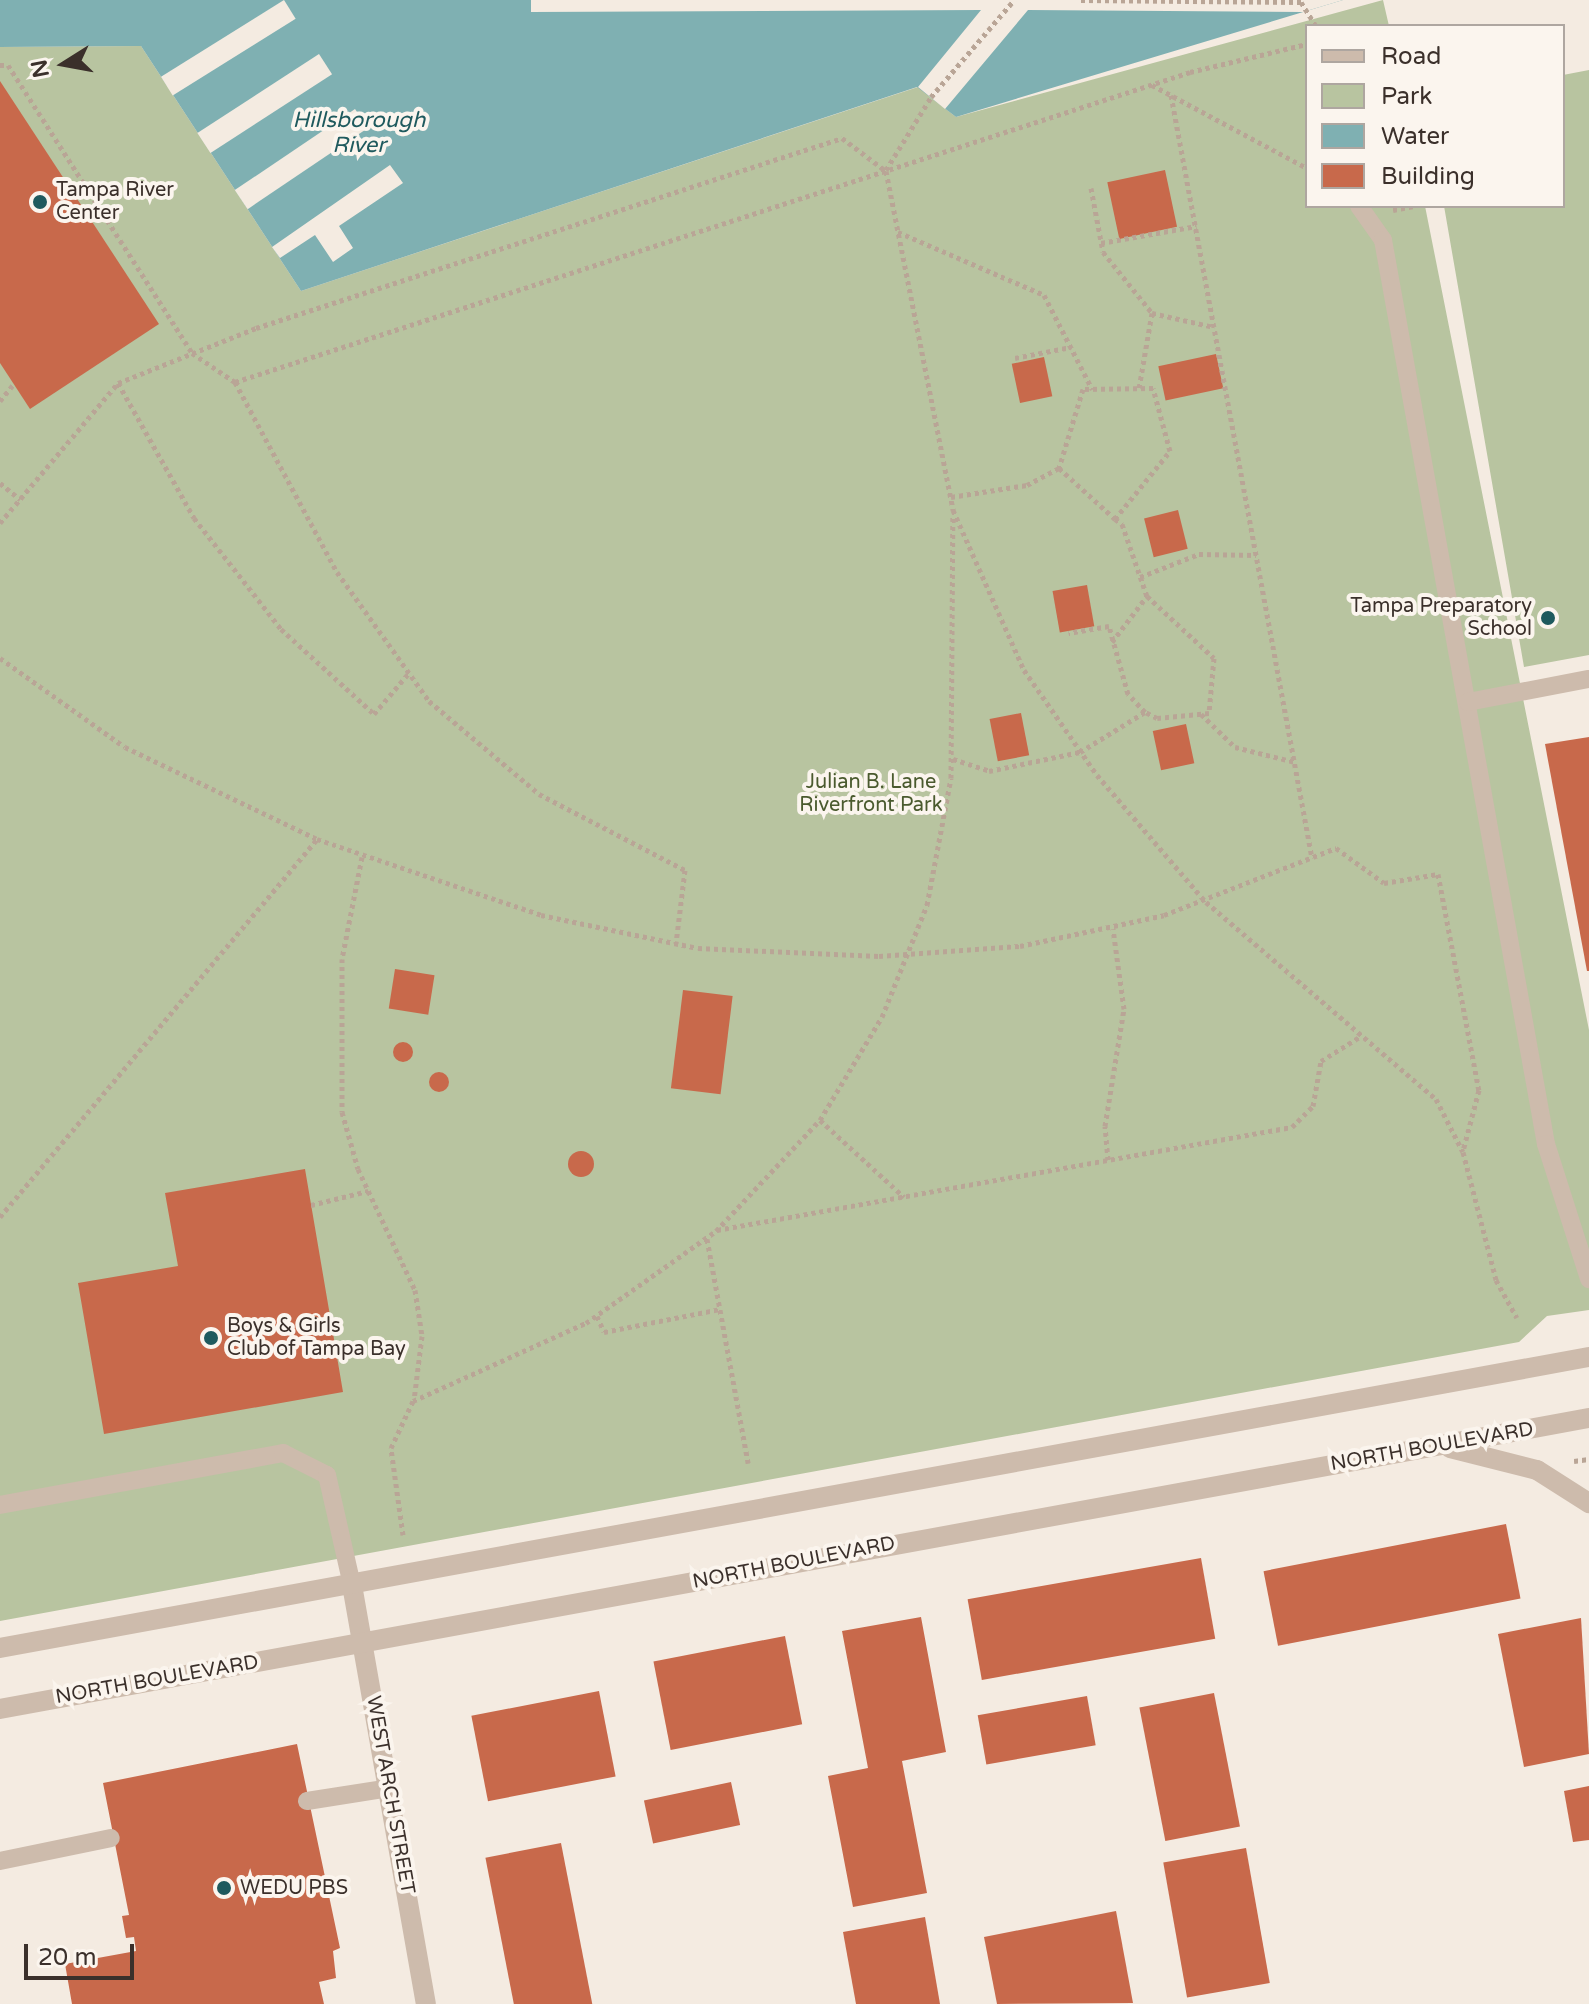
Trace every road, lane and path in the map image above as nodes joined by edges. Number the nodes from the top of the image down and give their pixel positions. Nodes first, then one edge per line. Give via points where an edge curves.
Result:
1 (1014, 0) edge
2 (1081, 0) edge
3 (1315, 24) edge
4 (1305, 45) edge
5 (0, 65) edge
6 (1151, 85) junction
7 (1171, 95) junction
8 (1305, 167) edge
9 (886, 171) junction
10 (1091, 188) dead end
11 (1360, 208) edge
12 (1196, 226) junction
13 (898, 232) junction
14 (1101, 243) junction
15 (1152, 313) junction
16 (1215, 327) junction
17 (1071, 347) junction
18 (192, 353) junction
19 (1015, 358) dead end
20 (235, 382) junction
21 (118, 383) junction
22 (14, 384) dead end
23 (1139, 388) junction
24 (1092, 389) junction
25 (0, 401) edge
26 (1059, 468) junction
27 (0, 483) edge
28 (951, 497) junction
29 (20, 499) junction
30 (953, 510) junction
31 (1115, 519) junction
32 (0, 523) edge
33 (1256, 555) junction
34 (1140, 577) junction
35 (1147, 596) junction
36 (1069, 633) dead end
37 (1112, 642) junction
38 (0, 658) edge
39 (408, 674) junction
40 (1589, 679) edge
41 (1468, 702) junction
42 (1145, 712) junction
43 (1201, 714) junction
44 (1080, 752) junction
45 (953, 759) junction
46 (1295, 762) junction
47 (317, 839) junction
48 (362, 857) junction
49 (1312, 858) junction
50 (1206, 902) junction
51 (1113, 928) junction
52 (676, 943) junction
53 (911, 955) junction
54 (1361, 1036) junction
55 (820, 1120) junction
56 (1463, 1152) junction
57 (1108, 1160) junction
58 (368, 1191) junction
59 (904, 1197) junction
60 (311, 1205) dead end
61 (0, 1217) edge
62 (716, 1231) junction
63 (707, 1238) junction
64 (1589, 1279) edge
65 (720, 1309) junction
66 (597, 1316) junction
67 (1517, 1318) dead end
68 (1589, 1357) edge
69 (413, 1401) junction
70 (1589, 1418) edge
71 (1442, 1446) junction
72 (748, 1463) dead end
73 (1589, 1503) edge
74 (0, 1505) edge
75 (403, 1535) dead end
76 (352, 1585) junction
77 (364, 1643) junction
78 (0, 1648) edge
79 (0, 1709) edge
80 (389, 1788) junction
81 (307, 1801) dead end
82 (111, 1838) dead end
83 (0, 1861) edge
84 (426, 2004) edge

1 - 9 path via 931,97
2 - 3 path via 1301,2
4 - 6 path
5 - 18 path via 8,65
6 - 7 path
6 - 9 path
7 - 8 path
7 - 12 path
9 - 13 path
9 - 18 path via 842,138
9 - 20 path
10 - 14 path
11 - 41 lane via 1383,240
12 - 14 path
12 - 16 path
13 - 17 path via 1044,295
13 - 28 path
14 - 15 path
15 - 16 path
15 - 23 path
16 - 33 path
17 - 19 path
17 - 24 path
18 - 20 path
18 - 21 path
20 - 39 path via 337,572
21 - 29 path
21 - 39 path via 194,518 281,629 374,714
22 - 25 path
23 - 24 path
23 - 31 path via 1153,388 1170,451
24 - 26 path via 1083,389
26 - 28 path via 1027,485
26 - 31 path
27 - 29 path
28 - 30 path
29 - 32 path
30 - 44 path via 1011,646
30 - 45 path
31 - 34 path
33 - 34 path via 1199,554
33 - 46 path
34 - 35 path
35 - 37 path
35 - 43 path via 1214,658 1209,713
36 - 37 path via 1109,626
37 - 42 path via 1128,694
38 - 47 path via 125,747
39 - 52 path via 464,735 539,794 685,870
40 - 41 lane
41 - 64 lane via 1546,1144
42 - 43 path via 1157,718
42 - 44 path
43 - 46 path via 1235,747
44 - 45 path via 989,771
44 - 50 path
45 - 53 path via 938,859
46 - 49 path
47 - 48 path
47 - 61 path
48 - 52 path via 541,915
48 - 58 path via 342,959 342,1112
49 - 50 path
49 - 56 path via 1336,848 1384,883 1438,874 1479,1090
50 - 51 path
50 - 54 path
51 - 53 path via 1020,946
51 - 57 path via 1124,1009 1105,1126
52 - 53 path
53 - 55 path
54 - 56 path via 1436,1099
54 - 57 path via 1321,1061 1313,1106 1292,1127
55 - 59 path
55 - 62 path
56 - 67 path via 1496,1280
57 - 59 path
58 - 60 path
58 - 69 path via 421,1314
59 - 62 path
62 - 63 path
63 - 65 path
63 - 66 path
65 - 66 path via 604,1332
65 - 72 path
66 - 69 path
68 - 76 street
69 - 75 path via 391,1448
70 - 71 street, NORTH BOULEVARD
71 - 73 street via 1537,1470
71 - 77 street, NORTH BOULEVARD
74 - 76 lane via 283,1453 327,1475
76 - 77 street, WEST ARCH STREET
76 - 78 street
77 - 79 street, NORTH BOULEVARD
77 - 80 street, WEST ARCH STREET
80 - 81 lane
80 - 84 street, WEST ARCH STREET
82 - 83 lane

